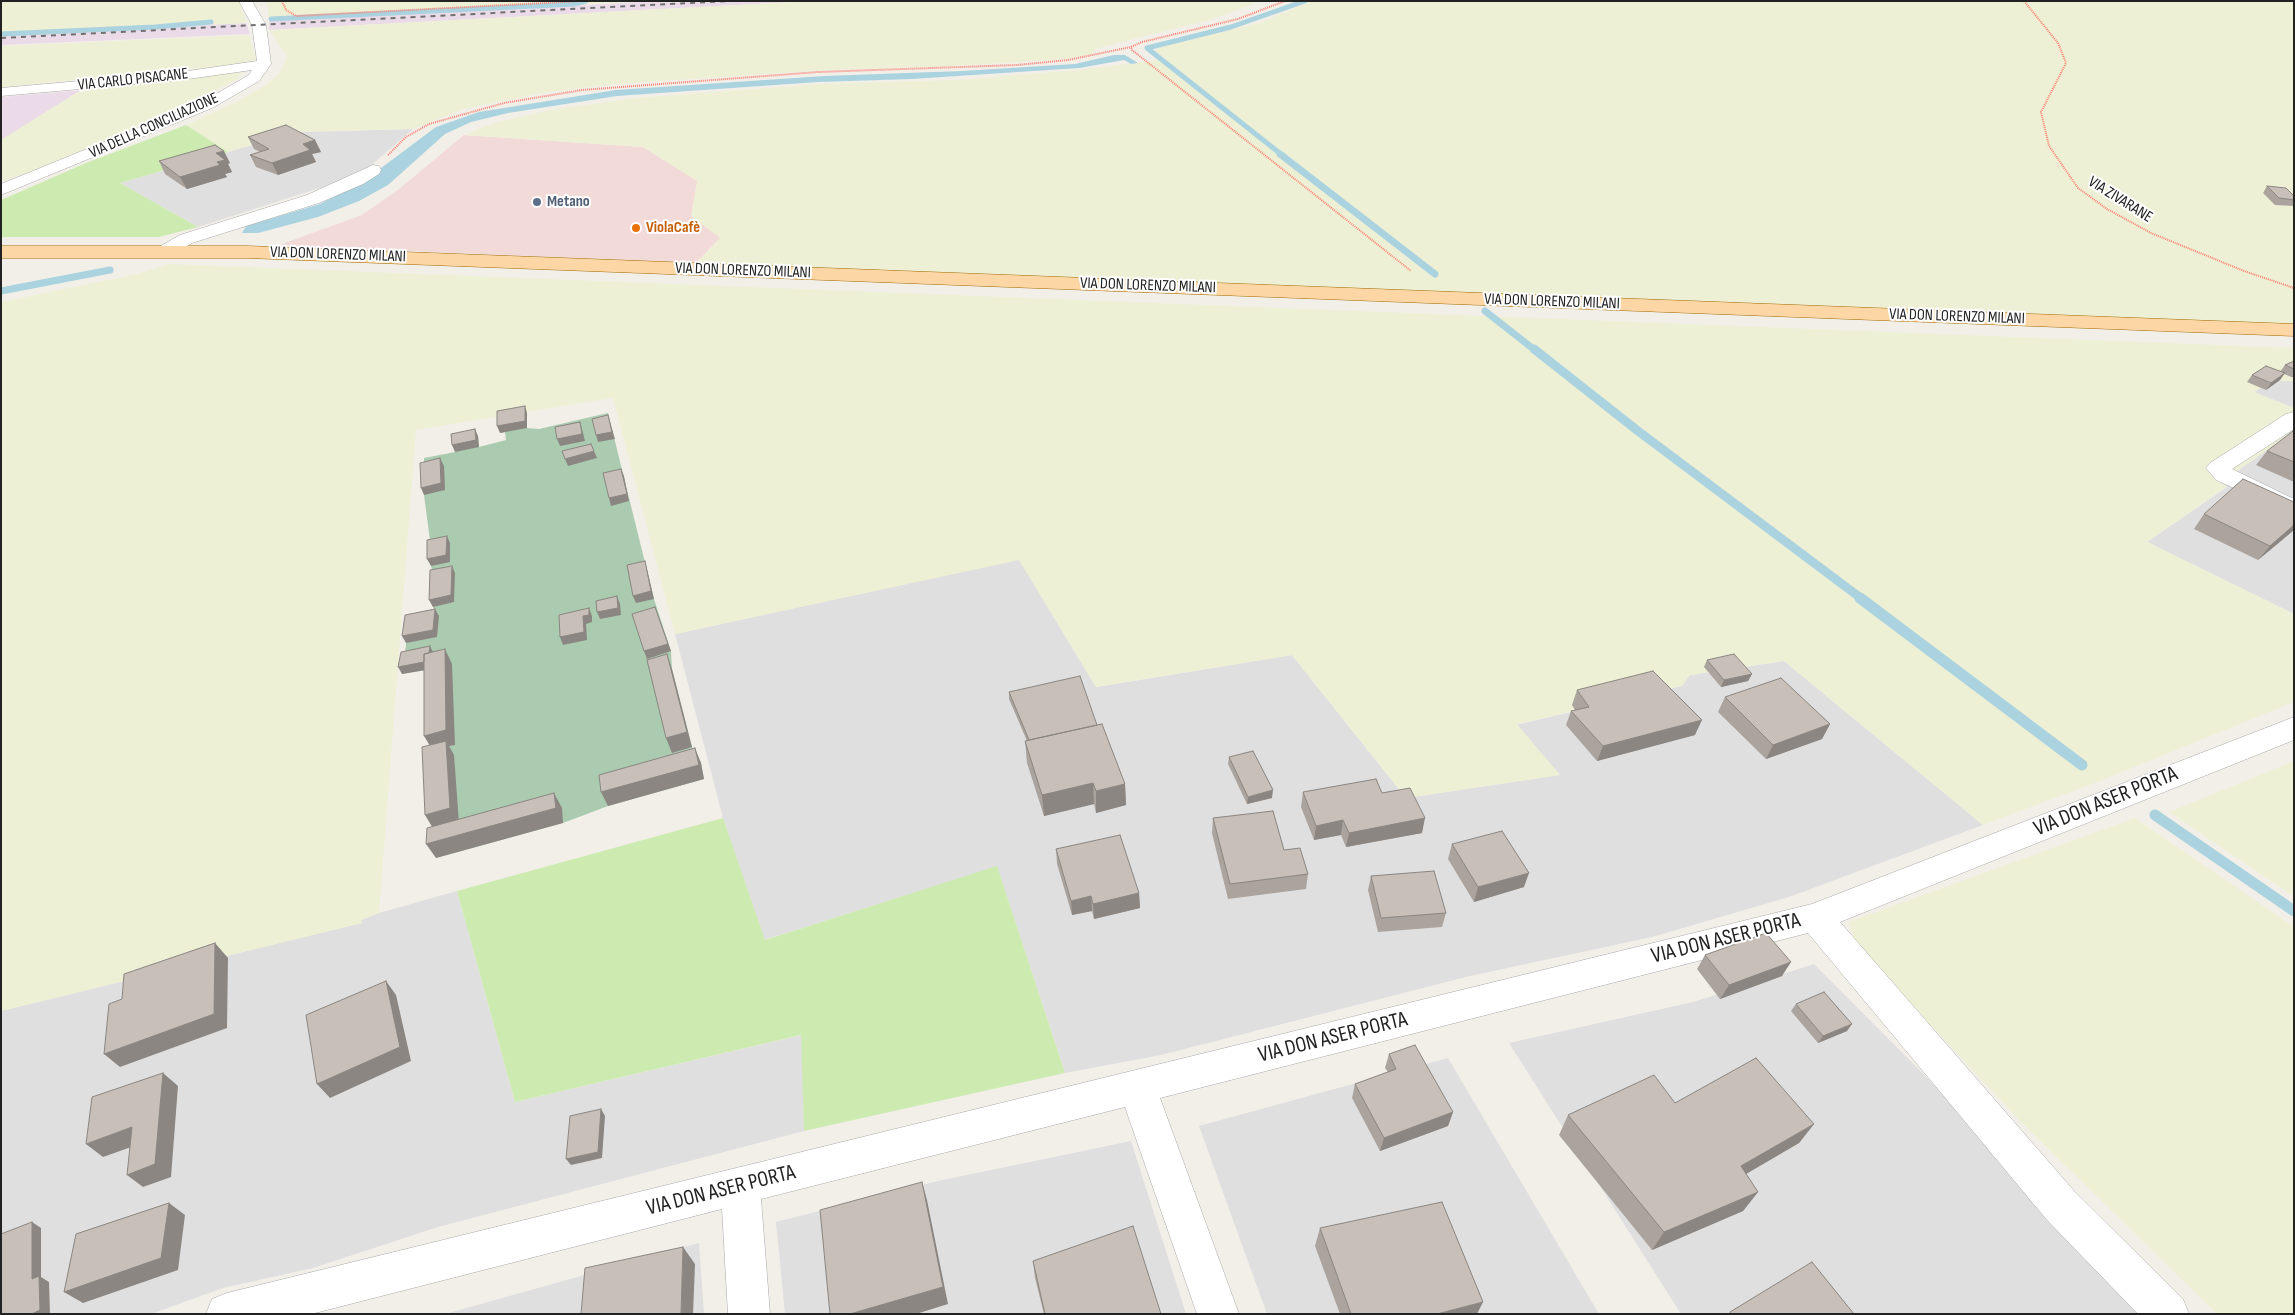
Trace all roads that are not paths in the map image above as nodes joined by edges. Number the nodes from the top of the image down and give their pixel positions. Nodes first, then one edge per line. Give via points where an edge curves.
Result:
1 (245, 1) edge
2 (264, 64) junction
3 (1, 92) edge
4 (373, 170) road end
5 (1, 190) edge
6 (166, 250) junction
7 (1, 252) edge
8 (2294, 330) edge
9 (2294, 419) edge
10 (2294, 508) edge
11 (2294, 728) edge
12 (1815, 917) junction
13 (1137, 1087) junction
14 (740, 1186) junction
15 (302, 1304) edge
16 (227, 1314) edge
17 (749, 1314) edge
18 (1218, 1314) edge
19 (2168, 1314) edge

1 - 2 street via 259,26
2 - 3 street, VIA CARLO PISACANE via 181,76
2 - 5 street, VIA DELLA CONCILIAZIONE via 254,78 207,105
4 - 6 street via 313,199 186,239
6 - 7 main road, VIA DON LORENZO MILANI
6 - 8 main road, VIA DON LORENZO MILANI
9 - 10 street via 2218,468 2224,475
11 - 12 street, VIA DON ASER PORTA
12 - 13 street, VIA DON ASER PORTA
12 - 19 street via 2061,1206
13 - 14 street, VIA DON ASER PORTA
13 - 18 street
14 - 15 street, VIA DON ASER PORTA
14 - 17 street
15 - 16 street, VIA DON ASER PORTA

